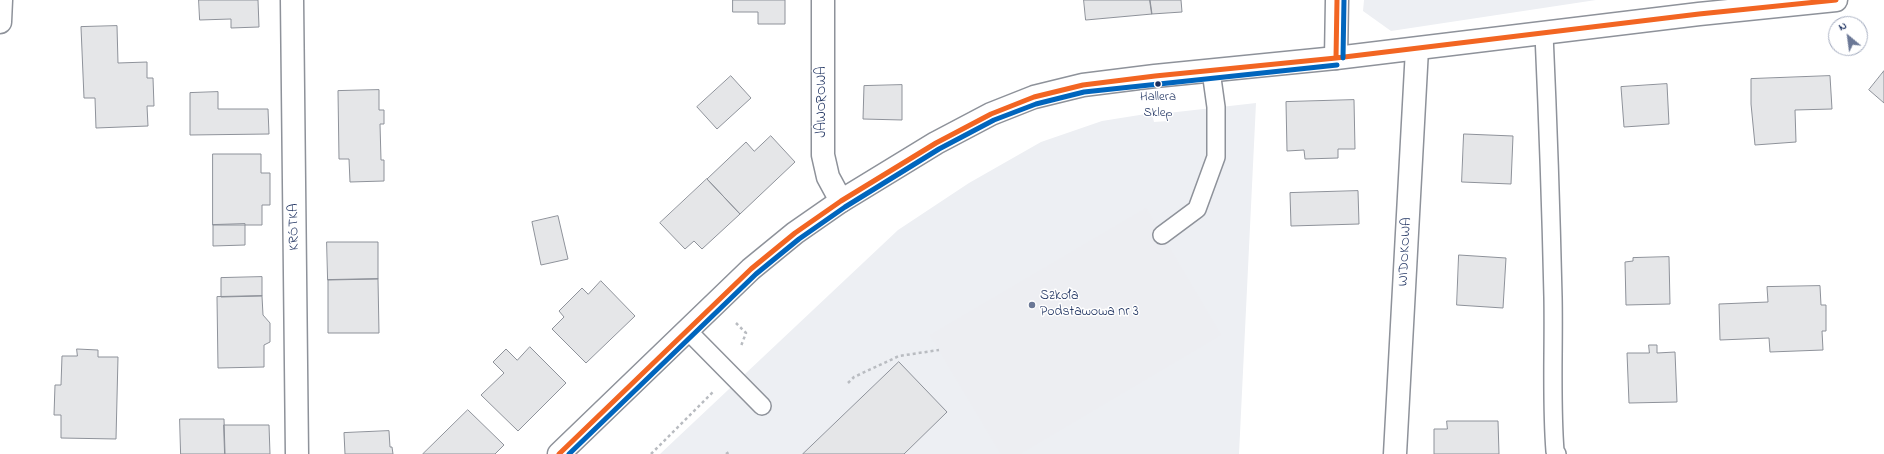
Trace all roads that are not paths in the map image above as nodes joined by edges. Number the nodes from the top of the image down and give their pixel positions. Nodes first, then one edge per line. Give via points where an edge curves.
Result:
1 (1, 0) edge
2 (292, 0) edge
3 (823, 0) edge
4 (1337, 0) edge
5 (1836, 0) edge
6 (0, 22) edge
7 (1544, 34) junction
8 (1417, 49) junction
9 (1336, 58) junction
10 (1211, 71) junction
11 (841, 201) junction
12 (1162, 235) dead end
13 (687, 330) junction
14 (762, 406) dead end
15 (297, 454) edge
16 (559, 454) edge
17 (1395, 454) edge
18 (1557, 454) edge

1 - 6 street
2 - 15 street, KRÓTKA
3 - 11 street, JAWOROWA via 823,155 828,177
4 - 9 street
5 - 7 street
7 - 8 street
7 - 18 lane via 1553,298 1553,420
8 - 9 street
8 - 17 street, WIDOKOWA
9 - 10 street
10 - 11 street via 1083,85 1034,98 991,114 936,143
10 - 12 lane via 1216,107 1216,157 1197,209
11 - 13 street via 751,269
13 - 14 lane
13 - 16 street

